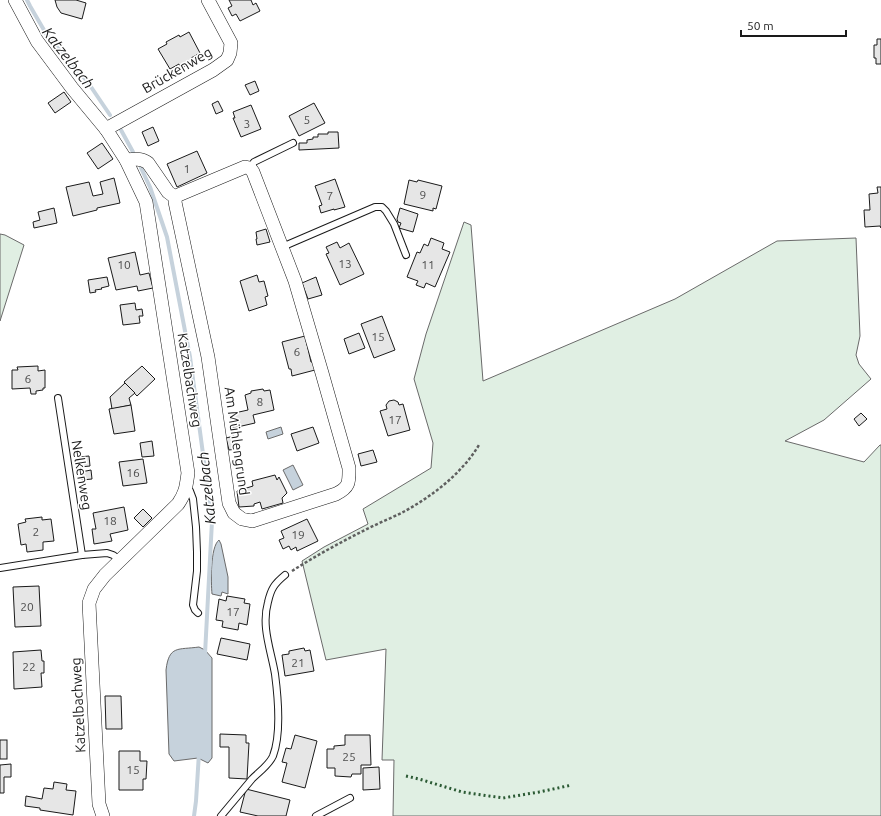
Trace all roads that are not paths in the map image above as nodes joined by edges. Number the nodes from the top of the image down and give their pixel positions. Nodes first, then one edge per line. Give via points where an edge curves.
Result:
1 (15, 0) edge
2 (208, 0) edge
3 (106, 129) junction
4 (292, 143) dead end
5 (126, 160) junction
6 (250, 168) junction
7 (176, 196) junction
8 (282, 247) junction
9 (406, 255) dead end
10 (58, 398) dead end
11 (186, 488) junction
12 (82, 555) junction
13 (120, 560) junction
14 (0, 568) edge
15 (285, 575) road end
16 (198, 613) dead end
17 (350, 798) dead end
18 (103, 816) edge
19 (221, 816) edge
20 (316, 816) edge

1 - 3 street, Katzelbachweg via 38,41
2 - 3 street, Brückenweg via 230,43 227,60
3 - 5 street, Katzelbachweg
4 - 6 lane via 254,162
5 - 7 street via 144,160 168,192
5 - 11 street, Katzelbachweg via 146,202 188,473
6 - 7 street via 244,167
6 - 8 street, Am Mühlengrund
7 - 8 street, Am Mühlengrund via 175,202 208,357 229,503 234,513 242,520 252,521 336,494 345,490 349,481 348,468 322,373 295,281
8 - 9 lane via 375,207 382,207 394,224
10 - 12 lane, Nelkenweg
11 - 13 street, Katzelbachweg via 178,504
11 - 16 lane via 193,499 196,527 197,571 193,605
12 - 13 lane via 107,553
12 - 14 lane
13 - 18 street, Katzelbachweg via 94,589 89,603 99,804
15 - 19 lane via 272,589 265,612 266,637 275,675 278,703 278,727 273,756
17 - 20 lane

